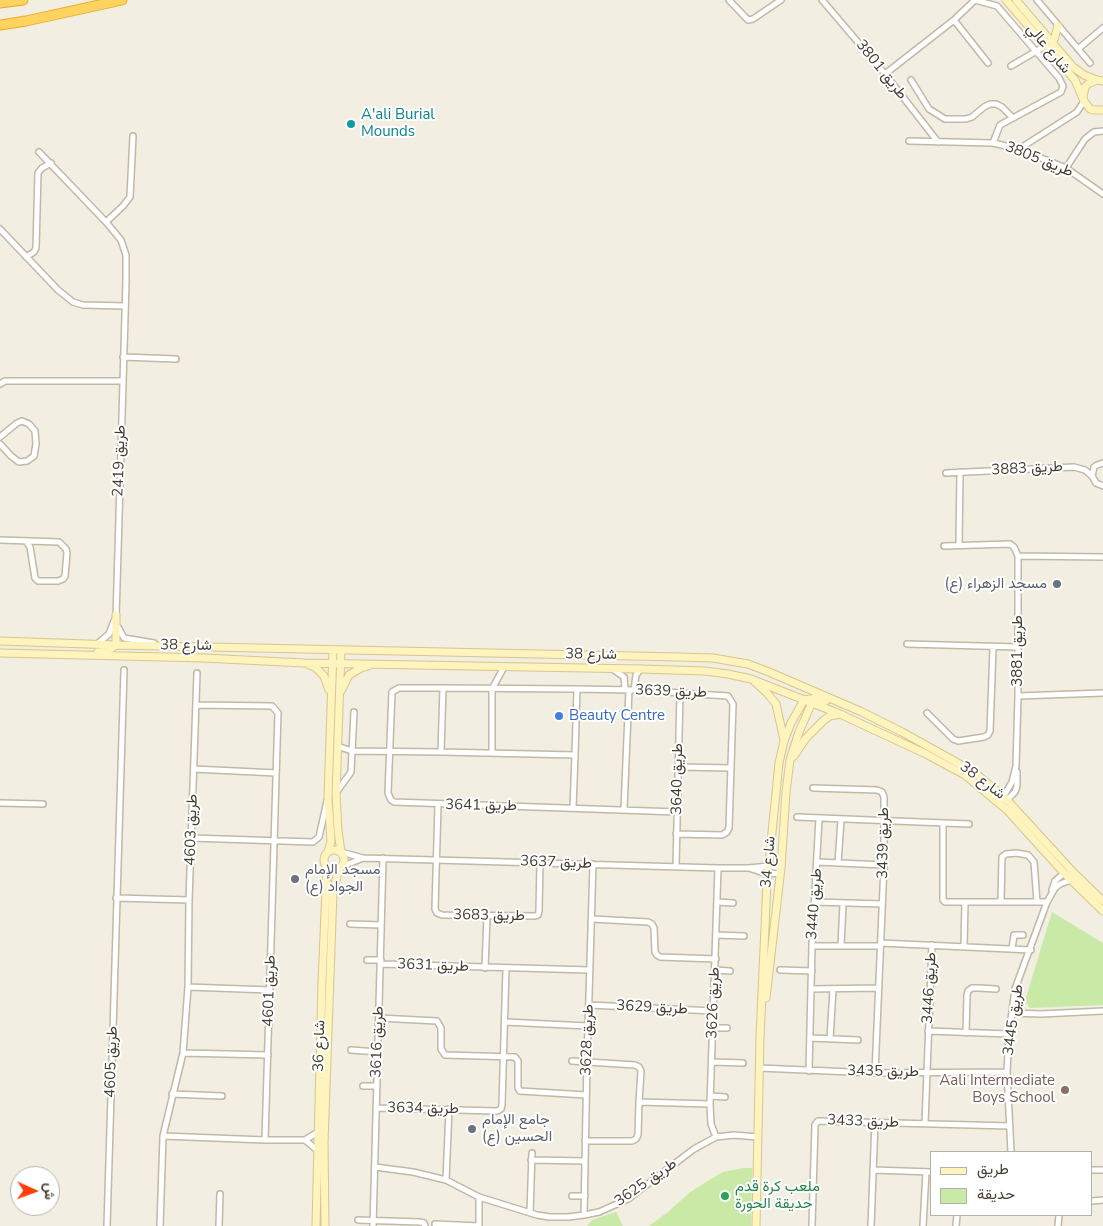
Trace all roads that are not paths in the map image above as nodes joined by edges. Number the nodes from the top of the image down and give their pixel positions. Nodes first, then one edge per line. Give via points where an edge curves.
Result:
1 (23, 0) edge
2 (122, 0) edge
3 (729, 0) edge
4 (781, 0) edge
5 (822, 0) edge
6 (975, 0) edge
7 (1006, 0) edge
8 (1016, 0) edge
9 (1037, 0) edge
10 (0, 3) edge
11 (954, 20) junction
12 (0, 26) edge
13 (1058, 26) junction
14 (1103, 28) edge
15 (1053, 43) junction
16 (1045, 46) junction
17 (1078, 49) junction
18 (1037, 51) junction
19 (1090, 63) dead end
20 (988, 64) dead end
21 (1011, 66) dead end
22 (885, 74) junction
23 (911, 80) dead end
24 (1101, 81) edge
25 (1084, 101) junction
26 (1094, 110) junction
27 (1103, 110) edge
28 (1077, 112) junction
29 (1103, 116) edge
30 (1013, 118) junction
31 (1103, 131) edge
32 (133, 136) dead end
33 (909, 142) dead end
34 (938, 142) junction
35 (993, 143) junction
36 (1019, 149) junction
37 (39, 152) dead end
38 (51, 163) junction
39 (1066, 168) junction
40 (1103, 194) edge
41 (106, 222) junction
42 (0, 229) edge
43 (26, 257) junction
44 (125, 306) junction
45 (123, 357) junction
46 (176, 358) dead end
47 (122, 381) junction
48 (0, 384) edge
49 (0, 437) edge
50 (0, 444) edge
51 (1103, 463) edge
52 (960, 472) junction
53 (946, 473) dead end
54 (1092, 476) junction
55 (1103, 486) edge
56 (0, 540) edge
57 (26, 541) junction
58 (959, 545) junction
59 (944, 546) dead end
60 (1018, 556) junction
61 (1103, 558) edge
62 (116, 615) junction
63 (2, 640) edge
64 (97, 644) junction
65 (907, 644) dead end
66 (116, 645) junction
67 (177, 646) junction
68 (1018, 647) junction
69 (994, 648) junction
70 (333, 650) junction
71 (341, 650) junction
72 (0, 653) edge
73 (50, 655) junction
74 (304, 663) junction
75 (332, 664) junction
76 (341, 664) junction
77 (374, 664) junction
78 (504, 666) junction
79 (611, 668) junction
80 (641, 669) junction
81 (124, 670) dead end
82 (197, 673) dead end
83 (751, 679) junction
84 (443, 688) junction
85 (492, 688) junction
86 (808, 688) junction
87 (577, 689) junction
88 (629, 689) junction
89 (680, 692) junction
90 (1103, 693) edge
91 (1018, 696) junction
92 (335, 698) junction
93 (804, 700) junction
94 (813, 701) junction
95 (196, 705) junction
96 (354, 712) dead end
97 (862, 712) junction
98 (927, 713) dead end
99 (840, 714) junction
100 (784, 741) junction
101 (337, 746) junction
102 (352, 751) junction
103 (390, 751) junction
104 (441, 752) junction
105 (492, 753) junction
106 (574, 756) junction
107 (790, 760) junction
108 (678, 767) junction
109 (731, 768) junction
110 (194, 769) junction
111 (276, 773) junction
112 (813, 788) dead end
113 (336, 794) junction
114 (328, 797) junction
115 (992, 797) junction
116 (1004, 799) junction
117 (0, 803) edge
118 (43, 804) dead end
119 (438, 805) junction
120 (573, 808) junction
121 (624, 809) junction
122 (1007, 810) junction
123 (677, 812) junction
124 (797, 817) dead end
125 (819, 818) junction
126 (841, 820) junction
127 (884, 820) junction
128 (943, 823) junction
129 (969, 824) dead end
130 (676, 834) junction
131 (191, 838) junction
132 (274, 841) junction
133 (328, 852) junction
134 (341, 852) junction
135 (364, 858) junction
136 (383, 858) junction
137 (436, 859) junction
138 (817, 862) junction
139 (540, 863) junction
140 (593, 864) junction
141 (838, 864) junction
142 (884, 865) junction
143 (327, 867) junction
144 (676, 867) junction
145 (340, 868) junction
146 (718, 868) junction
147 (768, 869) junction
148 (781, 871) junction
149 (1064, 873) junction
150 (1072, 877) junction
151 (1052, 893) junction
152 (116, 898) junction
153 (189, 900) junction
154 (1103, 901) edge
155 (717, 902) junction
156 (815, 902) junction
157 (965, 902) junction
158 (1001, 902) junction
159 (1037, 902) junction
160 (1047, 902) junction
161 (732, 903) dead end
162 (843, 904) junction
163 (882, 904) junction
164 (1103, 911) edge
165 (487, 916) junction
166 (592, 919) junction
167 (350, 924) dead end
168 (381, 925) junction
169 (716, 935) junction
170 (1023, 935) dead end
171 (744, 936) dead end
172 (880, 945) junction
173 (932, 945) junction
174 (812, 946) junction
175 (841, 946) junction
176 (964, 947) junction
177 (1012, 949) junction
178 (1031, 950) junction
179 (716, 958) junction
180 (367, 960) dead end
181 (380, 962) junction
182 (485, 968) junction
183 (506, 969) junction
184 (589, 970) junction
185 (715, 970) junction
186 (780, 970) dead end
187 (812, 970) junction
188 (730, 971) dead end
189 (188, 987) junction
190 (879, 988) junction
191 (834, 989) junction
192 (996, 989) dead end
193 (270, 990) junction
194 (811, 990) junction
195 (589, 1005) junction
196 (714, 1011) junction
197 (1103, 1011) edge
198 (1012, 1013) junction
199 (379, 1018) junction
200 (505, 1022) junction
201 (588, 1026) junction
202 (713, 1028) junction
203 (727, 1028) dead end
204 (928, 1032) junction
205 (966, 1033) junction
206 (1009, 1034) junction
207 (760, 1038) junction
208 (810, 1038) junction
209 (830, 1039) junction
210 (858, 1040) dead end
211 (351, 1050) dead end
212 (378, 1052) junction
213 (183, 1053) junction
214 (268, 1055) junction
215 (504, 1056) junction
216 (572, 1061) dead end
217 (587, 1061) junction
218 (712, 1062) junction
219 (742, 1063) dead end
220 (759, 1068) junction
221 (809, 1071) junction
222 (1007, 1072) junction
223 (875, 1073) junction
224 (927, 1073) junction
225 (363, 1086) dead end
226 (377, 1086) junction
227 (172, 1094) junction
228 (586, 1095) junction
229 (222, 1096) dead end
230 (710, 1096) junction
231 (724, 1097) dead end
232 (639, 1102) junction
233 (710, 1104) junction
234 (376, 1108) junction
235 (449, 1109) junction
236 (875, 1122) junction
237 (925, 1123) junction
238 (1010, 1126) junction
239 (318, 1132) junction
240 (163, 1136) junction
241 (716, 1137) junction
242 (758, 1137) junction
243 (265, 1140) junction
244 (305, 1140) junction
245 (585, 1141) junction
246 (317, 1150) junction
247 (1011, 1151) edge
248 (532, 1153) dead end
249 (531, 1160) junction
250 (585, 1161) junction
251 (375, 1167) junction
252 (873, 1170) junction
253 (929, 1172) edge
254 (446, 1180) junction
255 (220, 1194) dead end
256 (572, 1196) dead end
257 (585, 1196) junction
258 (479, 1197) junction
259 (530, 1214) junction
260 (584, 1216) junction
261 (358, 1220) dead end
262 (373, 1224) edge
263 (435, 1224) dead end
264 (107, 1226) edge
265 (160, 1226) edge
266 (219, 1226) edge
267 (316, 1226) edge
268 (325, 1226) edge
269 (425, 1226) edge
270 (479, 1226) edge
271 (756, 1226) edge
272 (812, 1226) edge
273 (871, 1226) edge
274 (923, 1226) edge

1 - 10 highway
2 - 12 highway
3 - 4 street via 748,20
5 - 22 street, طريق 3801
6 - 11 street
6 - 18 street via 997,6
7 - 16 street, شارع عالي
8 - 15 street, شارع عالي
9 - 13 street
11 - 20 street
11 - 22 street
13 - 15 street
13 - 17 street
14 - 17 street
15 - 24 street, شارع عالي via 1074,67
16 - 18 street
16 - 25 street, شارع عالي via 1075,80
17 - 19 street
18 - 21 street
18 - 30 street via 1064,86 1061,92
22 - 34 street, طريق 3801
23 - 30 street via 929,109 945,119 972,117 990,104 1002,107
24 - 25 street via 1085,87
25 - 26 street
25 - 28 street
26 - 27 street
26 - 28 street
26 - 29 street
28 - 36 street
30 - 35 street via 998,128
31 - 39 street via 1094,132 1085,139
32 - 41 street via 130,197
33 - 34 street, طريق 3805
34 - 35 street, طريق 3805
35 - 36 street, طريق 3805
36 - 39 street, طريق 3805
37 - 38 street, طريق 2419
38 - 41 street, طريق 2419
38 - 43 street via 38,173 36,248
39 - 40 street, طريق 3805
41 - 44 street, طريق 2419 via 121,240 126,255
42 - 43 street
43 - 44 street via 73,302
44 - 45 street, طريق 2419
45 - 46 street
45 - 47 street, طريق 2419
47 - 48 street via 11,380
47 - 62 street, طريق 2419
49 - 50 street via 17,423 29,424 35,431 34,456 19,462
51 - 54 street via 1094,467
52 - 53 street, طريق 3883
52 - 54 street, طريق 3883 via 1074,467 1082,468
52 - 58 street
54 - 55 street, طريق 3883
56 - 57 street
57 - 57 street via 59,542 63,545 65,576 58,581 38,581
58 - 59 street
58 - 60 street via 1010,544
60 - 61 street
60 - 68 street, طريق 3881
62 - 64 street, طريق 2419 via 109,634
62 - 66 street
62 - 67 street, طريق 2419 via 118,629 124,638
63 - 64 street, شارع 38
64 - 66 street, شارع 38
65 - 69 street
66 - 67 street, شارع 38
66 - 73 street via 108,651
67 - 70 street, شارع 38
68 - 69 street
68 - 91 street, طريق 3881
69 - 98 street via 988,734 958,741
70 - 71 street, شارع 38
70 - 75 street
71 - 76 street
71 - 86 street, شارع 38 via 713,658 748,664
72 - 73 street, شارع 38
73 - 74 street, شارع 38
74 - 75 street, شارع 38
74 - 92 street via 315,667 324,676
75 - 76 street, شارع 38
75 - 92 street
76 - 77 street, شارع 38
76 - 92 street
77 - 78 street, شارع 38
77 - 92 street via 349,676
78 - 79 street, شارع 38
78 - 85 street
79 - 80 street, شارع 38
79 - 88 street via 624,677
80 - 83 street, شارع 38 via 705,671
80 - 88 street
81 - 152 street, طريق 4605
82 - 95 street, طريق 4603
83 - 93 street, شارع 38
83 - 100 street via 776,704
84 - 85 street
84 - 103 street, طريق 3641 via 393,690
84 - 104 street
85 - 87 street
85 - 105 street
86 - 94 street
86 - 97 street, شارع 38
87 - 88 street
87 - 106 street
88 - 89 street, طريق 3639
88 - 121 street, طريق 3639
89 - 108 street, طريق 3640
89 - 109 street, طريق 3639 via 724,694 732,700
90 - 91 street
91 - 116 street, طريق 3881 via 1017,786 1015,792
92 - 101 street
92 - 114 street
93 - 94 street
93 - 100 street, شارع 34
94 - 97 street via 822,699 853,712
94 - 99 street, شارع 38
94 - 107 street, شارع 34
95 - 110 street, طريق 4603
95 - 111 street, طريق 4601 via 275,708 278,716
96 - 102 street
97 - 116 street, شارع 38 via 974,772
99 - 107 street via 824,720
99 - 115 street, شارع 38 via 926,754 965,776
100 - 147 street, شارع 34
101 - 102 street
101 - 113 street
102 - 103 street
102 - 113 street via 351,774
103 - 104 street
103 - 119 street, طريق 3641 via 388,793 391,800
104 - 105 street
105 - 106 street
106 - 120 street
107 - 148 street, شارع 34
108 - 109 street
108 - 123 street, طريق 3640
109 - 130 street, طريق 3639 via 727,832 720,835
110 - 111 street
110 - 131 street, طريق 4603
111 - 132 street, طريق 4601
112 - 127 street, طريق 3439 via 882,792
113 - 134 street
114 - 132 street via 320,835 315,841
114 - 133 street via 331,836
115 - 116 street
115 - 122 street, شارع 38
116 - 122 street
116 - 150 street, شارع 38
117 - 118 street
119 - 120 street, طريق 3641
119 - 137 street, طريق 3683
120 - 121 street, طريق 3641
121 - 123 street, طريق 3641
122 - 149 street, شارع 38
123 - 130 street, طريق 3640
124 - 125 street
125 - 126 street
125 - 138 street, طريق 3440
126 - 127 street
126 - 141 street, طريق 3440
127 - 128 street
127 - 142 street, طريق 3439
128 - 129 street
128 - 157 street via 943,900 946,903
130 - 144 street, طريق 3640
131 - 132 street
131 - 153 street, طريق 4603
132 - 193 street, طريق 4601
133 - 134 street
133 - 143 street via 325,857
134 - 135 street, طريق 3637
134 - 145 street via 344,861
135 - 136 street, طريق 3637
135 - 145 street, طريق 3637
136 - 137 street, طريق 3637
136 - 168 street, طريق 3616
137 - 139 street, طريق 3637
137 - 165 street, طريق 3683 via 434,909 437,913
138 - 141 street
138 - 156 street, طريق 3440
139 - 140 street, طريق 3637
139 - 165 street, طريق 3683 via 538,914
140 - 144 street, طريق 3637
140 - 166 street, طريق 3628
141 - 142 street
142 - 163 street, طريق 3439
143 - 145 street via 333,870
143 - 239 street, شارع 36
144 - 146 street, طريق 3637
145 - 268 street, شارع 36 via 334,887 333,910 324,1142
146 - 147 street, طريق 3637 via 757,866
146 - 155 street, طريق 3626
147 - 148 street, طريق 3637
147 - 207 street, شارع 34
148 - 207 street, شارع 34
149 - 150 street
149 - 151 street, طريق 3445 via 1055,881
150 - 151 street
150 - 154 street, شارع 38
150 - 164 street, شارع 38
151 - 160 street, طريق 3445
152 - 153 street
152 - 264 street, طريق 4605
153 - 189 street, طريق 4603
155 - 161 street
155 - 169 street, طريق 3626
156 - 162 street
156 - 174 street, طريق 3440
157 - 158 street
157 - 176 street
158 - 159 street
158 - 159 street via 1002,857 1016,853 1028,855 1034,862
159 - 160 street
160 - 178 street, طريق 3445
162 - 163 street
162 - 175 street
163 - 172 street, طريق 3439
165 - 182 street, طريق 3631
166 - 179 street via 648,922 654,928 655,952 660,956
166 - 184 street, طريق 3628
167 - 168 street
168 - 181 street, طريق 3616
169 - 171 street
169 - 179 street, طريق 3626
170 - 177 street via 1014,935
172 - 173 street
172 - 175 street
172 - 190 street, طريق 3439
173 - 176 street
173 - 204 street, طريق 3446
174 - 175 street
174 - 187 street, طريق 3440
176 - 177 street
177 - 178 street
178 - 198 street, طريق 3445 via 1016,989
179 - 185 street, طريق 3626
180 - 181 street, طريق 3631
181 - 182 street, طريق 3631
181 - 199 street, طريق 3616
182 - 183 street, طريق 3631
183 - 184 street, طريق 3631
183 - 200 street, طريق 3634
184 - 195 street, طريق 3628
185 - 188 street
185 - 196 street, طريق 3626
186 - 187 street
187 - 194 street, طريق 3440
189 - 193 street
189 - 213 street, طريق 4603
190 - 191 street
190 - 223 street, طريق 3439
191 - 194 street
191 - 209 street
192 - 205 street via 972,988 968,991
193 - 214 street, طريق 4601
194 - 208 street, طريق 3440
195 - 196 street, طريق 3629
195 - 201 street, طريق 3628
196 - 202 street, طريق 3626
197 - 198 street
198 - 206 street, طريق 3445
199 - 212 street, طريق 3616
199 - 215 street via 437,1021 441,1028 441,1049 445,1055
200 - 201 street
200 - 215 street, طريق 3634
201 - 217 street, طريق 3628
202 - 203 street
202 - 218 street, طريق 3626
204 - 205 street, طريق 3446
204 - 224 street, طريق 3446
205 - 206 street, طريق 3446
206 - 222 street, طريق 3445
207 - 220 street, شارع 34
208 - 209 street
208 - 221 street, طريق 3440
209 - 210 street
211 - 212 street
212 - 226 street, طريق 3616
213 - 214 street
213 - 227 street, طريق 4603
214 - 243 street, طريق 4601
215 - 228 street via 517,1058 520,1091
215 - 235 street, طريق 3634 via 501,1109
216 - 217 street
217 - 228 street, طريق 3628
217 - 232 street via 639,1067
218 - 219 street
218 - 230 street, طريق 3626
220 - 221 street, طريق 3435
220 - 242 street, شارع 34
221 - 223 street, طريق 3435
222 - 224 street, طريق 3435
222 - 238 street, طريق 3445
223 - 224 street, طريق 3435
224 - 237 street
225 - 226 street
226 - 234 street, طريق 3616
227 - 229 street
227 - 240 street, طريق 4603
228 - 245 street, طريق 3628
230 - 231 street
230 - 233 street, طريق 3626
232 - 233 street
232 - 245 street via 636,1140
233 - 241 street, طريق 3626 via 711,1124
234 - 235 street, طريق 3634
234 - 251 street, طريق 3616
235 - 254 street
236 - 237 street, طريق 3433
236 - 252 street
236 - 272 street, طريق 3433 via 816,1122
237 - 238 street, طريق 3433
238 - 247 street, طريق 3445
239 - 244 street
239 - 246 street, شارع 36
240 - 243 street
240 - 265 street, طريق 4603
241 - 242 street, طريق 3625
241 - 260 street, طريق 3625 via 694,1149 628,1199
242 - 271 street, شارع 34
243 - 244 street
244 - 246 street
245 - 250 street, طريق 3628
246 - 267 street, شارع 36
248 - 249 street
249 - 250 street
249 - 259 street
250 - 257 street, طريق 3628
251 - 254 street, طريق 3625
251 - 262 street, طريق 3616
252 - 253 street
252 - 273 street
253 - 274 street
254 - 258 street, طريق 3625
255 - 266 street
256 - 257 street
257 - 260 street, طريق 3628
258 - 259 street, طريق 3625
258 - 270 street
259 - 260 street, طريق 3625
261 - 262 street
262 - 269 street via 420,1222
263 - 270 street

